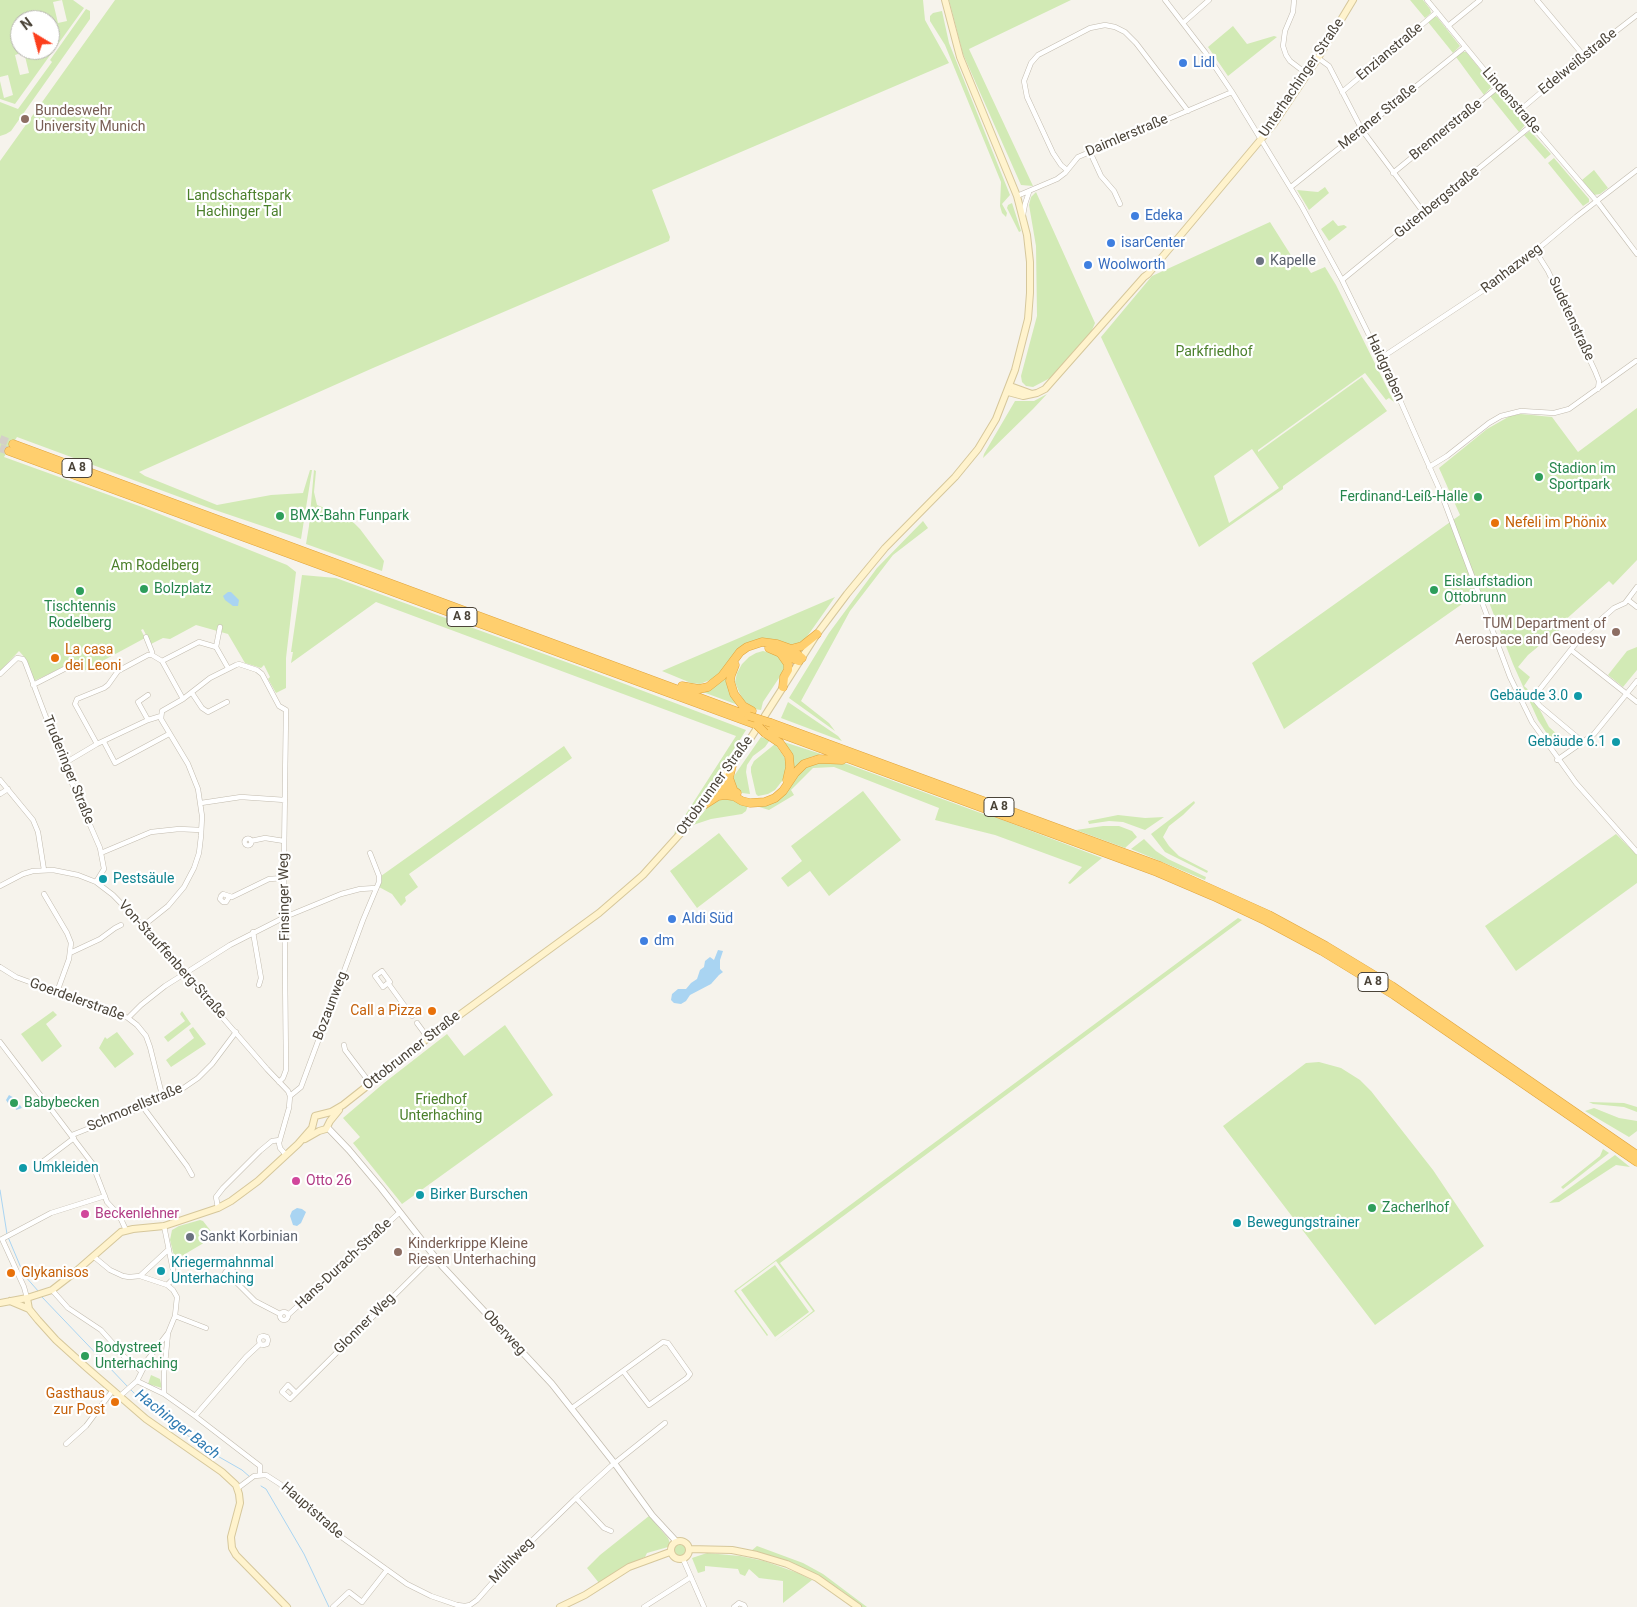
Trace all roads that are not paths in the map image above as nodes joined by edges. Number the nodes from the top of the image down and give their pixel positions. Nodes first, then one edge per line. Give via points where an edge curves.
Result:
1 (945, 0) edge
2 (1165, 0) edge
3 (1209, 0) edge
4 (1294, 0) edge
5 (1353, 0) edge
6 (1427, 0) edge
7 (1480, 0) edge
8 (1537, 0) edge
9 (1438, 12) junction
10 (1637, 15) edge
11 (1183, 23) junction
12 (1448, 26) junction
13 (1465, 47) junction
14 (1584, 56) junction
15 (1318, 58) junction
16 (1307, 74) junction
17 (1498, 87) junction
18 (1232, 92) junction
19 (1342, 92) junction
20 (1188, 111) junction
21 (1519, 111) junction
22 (1532, 125) junction
23 (1362, 130) junction
24 (1261, 140) junction
25 (1090, 152) junction
26 (1067, 170) junction
27 (1637, 170) edge
28 (1393, 173) junction
29 (1290, 188) junction
30 (1029, 192) junction
31 (1017, 196) junction
32 (1596, 201) junction
33 (1120, 204) dead end
34 (1424, 213) junction
35 (1023, 216) junction
36 (1536, 252) junction
37 (1637, 254) edge
38 (1342, 280) junction
39 (1381, 358) junction
40 (1636, 361) edge
41 (1009, 389) junction
42 (1598, 389) junction
43 (1033, 394) junction
44 (1019, 396) junction
45 (1001, 408) junction
46 (11, 448) tunnel mouth
47 (1429, 467) junction
48 (309, 557) junction
49 (1637, 587) edge
50 (1628, 600) junction
51 (1637, 607) edge
52 (220, 627) dead end
53 (817, 634) junction
54 (146, 637) dead end
55 (216, 647) junction
56 (791, 649) junction
57 (776, 650) junction
58 (1571, 650) junction
59 (152, 655) junction
60 (801, 660) junction
61 (162, 661) junction
62 (76, 663) dead end
63 (228, 668) junction
64 (0, 674) edge
65 (637, 674) junction
66 (1637, 681) edge
67 (33, 685) junction
68 (783, 687) junction
69 (192, 693) junction
70 (1627, 694) junction
71 (148, 695) dead end
72 (183, 699) junction
73 (227, 702) dead end
74 (1637, 702) edge
75 (161, 716) junction
76 (749, 716) junction
77 (148, 720) junction
78 (771, 726) junction
79 (169, 734) junction
80 (104, 742) junction
81 (1583, 742) junction
82 (97, 744) junction
83 (1558, 760) junction
84 (65, 763) junction
85 (868, 765) junction
86 (732, 766) junction
87 (0, 780) edge
88 (719, 784) junction
89 (8, 789) junction
90 (0, 794) edge
91 (734, 794) junction
92 (285, 800) junction
93 (201, 803) junction
94 (704, 805) junction
95 (202, 830) junction
96 (284, 841) junction
97 (251, 842) dead end
98 (1637, 852) edge
99 (101, 853) junction
100 (370, 853) dead end
101 (1114, 853) junction
102 (44, 870) junction
103 (284, 878) junction
104 (96, 882) junction
105 (0, 886) edge
106 (376, 888) junction
107 (44, 894) dead end
108 (229, 897) dead end
109 (285, 917) junction
110 (122, 925) dead end
111 (144, 926) junction
112 (253, 932) junction
113 (70, 953) junction
114 (0, 967) edge
115 (184, 972) junction
116 (388, 983) dead end
117 (259, 985) dead end
118 (57, 992) junction
119 (412, 1016) dead end
120 (128, 1018) junction
121 (417, 1023) dead end
122 (236, 1032) junction
123 (428, 1038) junction
124 (0, 1042) edge
125 (344, 1045) dead end
126 (280, 1082) junction
127 (370, 1083) junction
128 (290, 1096) junction
129 (163, 1098) junction
130 (343, 1105) junction
131 (143, 1107) junction
132 (322, 1114) junction
133 (313, 1123) junction
134 (329, 1125) junction
135 (319, 1131) junction
136 (73, 1136) junction
137 (280, 1140) junction
138 (298, 1144) junction
139 (1632, 1154) edge
140 (286, 1155) junction
141 (1637, 1162) edge
142 (41, 1163) dead end
143 (192, 1175) dead end
144 (105, 1196) junction
145 (218, 1208) junction
146 (400, 1212) junction
147 (164, 1226) junction
148 (126, 1230) junction
149 (169, 1250) junction
150 (93, 1256) junction
151 (434, 1256) junction
152 (140, 1276) junction
153 (234, 1280) dead end
154 (167, 1285) junction
155 (52, 1290) junction
156 (27, 1298) junction
157 (9, 1301) junction
158 (0, 1303) edge
159 (29, 1309) junction
160 (175, 1316) junction
161 (206, 1328) dead end
162 (168, 1333) junction
163 (260, 1344) dead end
164 (141, 1371) junction
165 (624, 1372) junction
166 (137, 1380) junction
167 (113, 1390) junction
168 (295, 1392) dead end
169 (164, 1394) junction
170 (120, 1396) junction
171 (572, 1408) junction
172 (195, 1416) junction
173 (665, 1423) dead end
174 (66, 1444) dead end
175 (615, 1464) junction
176 (260, 1474) junction
177 (238, 1488) junction
178 (576, 1498) junction
179 (611, 1531) dead end
180 (676, 1541) junction
181 (689, 1549) junction
182 (670, 1552) junction
183 (683, 1559) junction
184 (387, 1570) junction
185 (691, 1577) junction
186 (442, 1600) joint
187 (449, 1605) edge
188 (287, 1607) edge
189 (333, 1607) edge
190 (560, 1607) edge
191 (644, 1607) edge
192 (704, 1607) edge
193 (734, 1607) edge
194 (745, 1607) edge
195 (858, 1607) edge

1 - 31 main road, Ottobrunner Straße via 960,57
2 - 11 street, Haidgraben
3 - 11 street
4 - 16 street via 1283,46 1290,62
5 - 15 main road, Unterhachinger Straße
6 - 9 street, Lindenstraße
7 - 12 street
8 - 14 street
9 - 12 street, Lindenstraße
9 - 19 street, Enzianstraße
10 - 14 street, Edelweißstraße
11 - 18 street, Haidgraben
12 - 13 street, Lindenstraße
13 - 17 street, Lindenstraße
13 - 23 street, Meraner Straße
14 - 21 street, Edelweißstraße
15 - 16 main road, Unterhachinger Straße
15 - 19 street via 1328,66
16 - 24 main road, Unterhachinger Straße
17 - 21 street, Lindenstraße
17 - 28 street, Brennerstraße
18 - 20 street, Daimlerstraße
18 - 24 street, Haidgraben
19 - 23 street
20 - 25 street, Daimlerstraße
20 - 26 street via 1125,32 1105,25 1090,28 1038,55 1030,63 1024,81 1027,97 1053,153
21 - 22 street, Lindenstraße
22 - 32 street, Lindenstraße
22 - 34 street, Gutenbergstraße
23 - 28 street
23 - 29 street, Meraner Straße
24 - 29 street, Haidgraben
24 - 43 main road, Unterhachinger Straße via 1050,385
25 - 26 street, Daimlerstraße via 1078,158
25 - 33 street
26 - 30 street, Daimlerstraße via 1057,179
27 - 32 street, Ranhazweg
28 - 34 street
29 - 38 street, Haidgraben
30 - 31 street, Daimlerstraße
30 - 35 street
31 - 35 main road, Ottobrunner Straße
32 - 36 street, Ranhazweg
32 - 37 street, Lindenstraße
34 - 38 street, Gutenbergstraße
35 - 41 main road, Ottobrunner Straße via 1030,262 1028,319
36 - 39 street, Ranhazweg via 1482,292
36 - 42 street, Sudetenstraße via 1595,371
38 - 39 street, Haidgraben
39 - 47 street, Haidgraben
40 - 42 street
41 - 43 main road
41 - 44 main road
41 - 45 main road, Ottobrunner Straße
42 - 47 street via 1560,412 1521,412 1501,416
43 - 44 main road
44 - 45 main road
45 - 53 main road, Ottobrunner Straße via 989,432 965,465 875,559
46 - 48 highway, A 8
47 - 83 street, Haidgraben via 1451,516 1514,685 1532,722
48 - 65 highway, A 8
48 - 76 highway, A 8
49 - 50 street
50 - 51 street
50 - 58 street via 1614,608
52 - 55 street
53 - 56 highway via 798,648
53 - 60 main road, Ottobrunner Straße
54 - 59 street
55 - 61 street via 199,642
55 - 63 street
56 - 60 highway
56 - 65 highway via 768,642 747,646 716,682 699,688
57 - 60 highway
57 - 68 highway via 788,664
57 - 76 highway via 765,647 753,649 741,658 731,674 734,694
58 - 70 street
58 - 81 street via 1536,694 1535,700
59 - 61 street
59 - 82 street via 118,671 104,688 77,699 75,704
60 - 68 main road, Ottobrunner Straße
61 - 72 street
62 - 67 street
63 - 69 street
63 - 92 street, Finsinger Weg via 239,664 258,670 279,706 286,710
64 - 67 street, Truderinger Straße via 13,660 20,658 25,662
65 - 76 highway, A 8
66 - 70 street
67 - 84 street, Truderinger Straße
68 - 86 main road, Ottobrunner Straße
69 - 72 street
69 - 73 street via 208,712
70 - 74 street
70 - 81 street via 1594,734
71 - 77 street via 138,702
72 - 75 street via 164,709
75 - 77 street
75 - 79 street
76 - 78 highway, A 8, bridge
76 - 78 highway, A 8, bridge via 757,725
77 - 80 street
78 - 85 highway, A 8
78 - 91 highway via 789,756 788,778 780,789 765,799 749,799
78 - 101 highway, A 8
79 - 80 street via 115,763
79 - 93 street via 194,777
80 - 82 street
81 - 83 street
82 - 84 street
83 - 98 street, Haidgraben via 1588,799
84 - 99 street, Truderinger Straße
85 - 91 highway via 836,758 810,761 799,768 787,786 771,800 750,803
85 - 101 highway, A 8
86 - 88 main road, Ottobrunner Straße
86 - 91 highway via 729,778
87 - 89 street
88 - 91 highway
88 - 94 main road, Ottobrunner Straße
89 - 90 street
89 - 102 street via 36,826
91 - 94 highway via 718,796
92 - 93 street via 241,797
92 - 96 street, Finsinger Weg
93 - 95 street
94 - 123 main road, Ottobrunner Straße via 643,875 599,913
95 - 99 street via 151,832
95 - 111 street via 199,853 188,881 168,906
96 - 97 street via 265,838
96 - 103 street, Finsinger Weg
99 - 104 street, Truderinger Straße via 104,869
100 - 106 street, Bozaunweg via 379,876
101 - 139 highway, A 8 via 1213,896 1322,951 1394,995
102 - 104 street, Von-Stauffenberg-Straße via 69,872
102 - 105 street, Von-Stauffenberg-Straße via 23,874
103 - 108 street via 269,879
103 - 109 street, Finsinger Weg
104 - 111 street, Von-Stauffenberg-Straße
106 - 109 street via 341,894
106 - 128 street, Bozaunweg via 301,1087
107 - 113 street via 67,933
109 - 112 street
109 - 126 street, Finsinger Weg via 286,1070
110 - 113 street
111 - 115 street, Von-Stauffenberg-Straße
112 - 115 street
112 - 117 street via 261,978
113 - 118 street
114 - 118 street, Goerdelerstraße via 16,978
115 - 120 street
115 - 122 street, Von-Stauffenberg-Straße
116 - 119 street
118 - 120 street, Goerdelerstraße
120 - 129 street, Goerdelerstraße via 146,1036
121 - 123 street
122 - 126 street, Von-Stauffenberg-Straße
122 - 129 street, Schmorellstraße via 198,1078
123 - 127 main road, Ottobrunner Straße
124 - 136 street
125 - 127 street
126 - 128 street, Von-Stauffenberg-Straße
127 - 130 main road, Ottobrunner Straße
128 - 137 street, Bozaunweg
129 - 131 street, Schmorellstraße
130 - 132 main road, Ottobrunner Straße
130 - 134 main road, Ottobrunner Straße
131 - 136 street, Schmorellstraße
131 - 143 street
132 - 133 main road, Ottobrunner Straße via 316,1116
132 - 134 main road via 327,1116
133 - 135 main road
133 - 138 main road, Ottobrunner Straße
134 - 135 main road, Ottobrunner Straße
134 - 146 street, Oberweg
135 - 138 main road, Ottobrunner Straße
136 - 142 street, Schmorellstraße
136 - 144 street via 94,1167
137 - 140 street via 280,1148
137 - 145 street via 266,1146 223,1188 216,1198
138 - 140 main road, Ottobrunner Straße
139 - 141 highway, A 8
140 - 145 main road, Ottobrunner Straße via 238,1197
144 - 148 street
144 - 156 street via 51,1213 6,1237
145 - 147 main road, Ottobrunner Straße
146 - 151 street, Oberweg
146 - 153 street, Hans-Durach-Straße via 283,1320 280,1314 255,1301
147 - 148 main road, Ottobrunner Straße
147 - 149 street
148 - 150 main road, Ottobrunner Straße
149 - 152 street
149 - 154 street via 174,1275
150 - 152 street via 123,1276
150 - 155 main road, Ottobrunner Straße
151 - 168 street, Glonner Weg
151 - 171 street, Oberweg
152 - 154 street
154 - 160 street via 177,1297
155 - 156 main road, Ottobrunner Straße
155 - 164 street via 68,1308 101,1330 120,1354
156 - 157 main road
156 - 159 main road
157 - 158 main road
157 - 159 main road
159 - 167 main road via 56,1340
160 - 161 street
160 - 162 street
162 - 164 street
162 - 169 street
163 - 172 street
164 - 166 street
165 - 165 street via 666,1342 690,1374 649,1405
165 - 171 street
166 - 169 street
166 - 170 street
167 - 170 main road
167 - 174 street via 94,1417
169 - 172 street
170 - 177 main road via 161,1431 228,1477
171 - 175 street, Oberweg
172 - 176 street via 260,1466
173 - 175 street, Mühlweg
175 - 178 street, Mühlweg
175 - 180 street, Oberweg
176 - 177 street
176 - 184 street, Hauptstraße via 280,1484 326,1526
177 - 188 main road via 240,1503 230,1537 232,1548
178 - 179 street via 604,1528
178 - 187 street, Mühlweg via 472,1604
180 - 181 main road via 685,1542
180 - 182 main road
181 - 183 main road
181 - 195 main road via 732,1550 774,1560 817,1578
182 - 183 main road via 675,1558
182 - 190 main road via 629,1567
183 - 185 street
184 - 186 street, Hauptstraße
184 - 189 street via 362,1602 349,1592
185 - 191 street
185 - 192 street
186 - 187 street, Mühlweg
193 - 194 street via 742,1603

